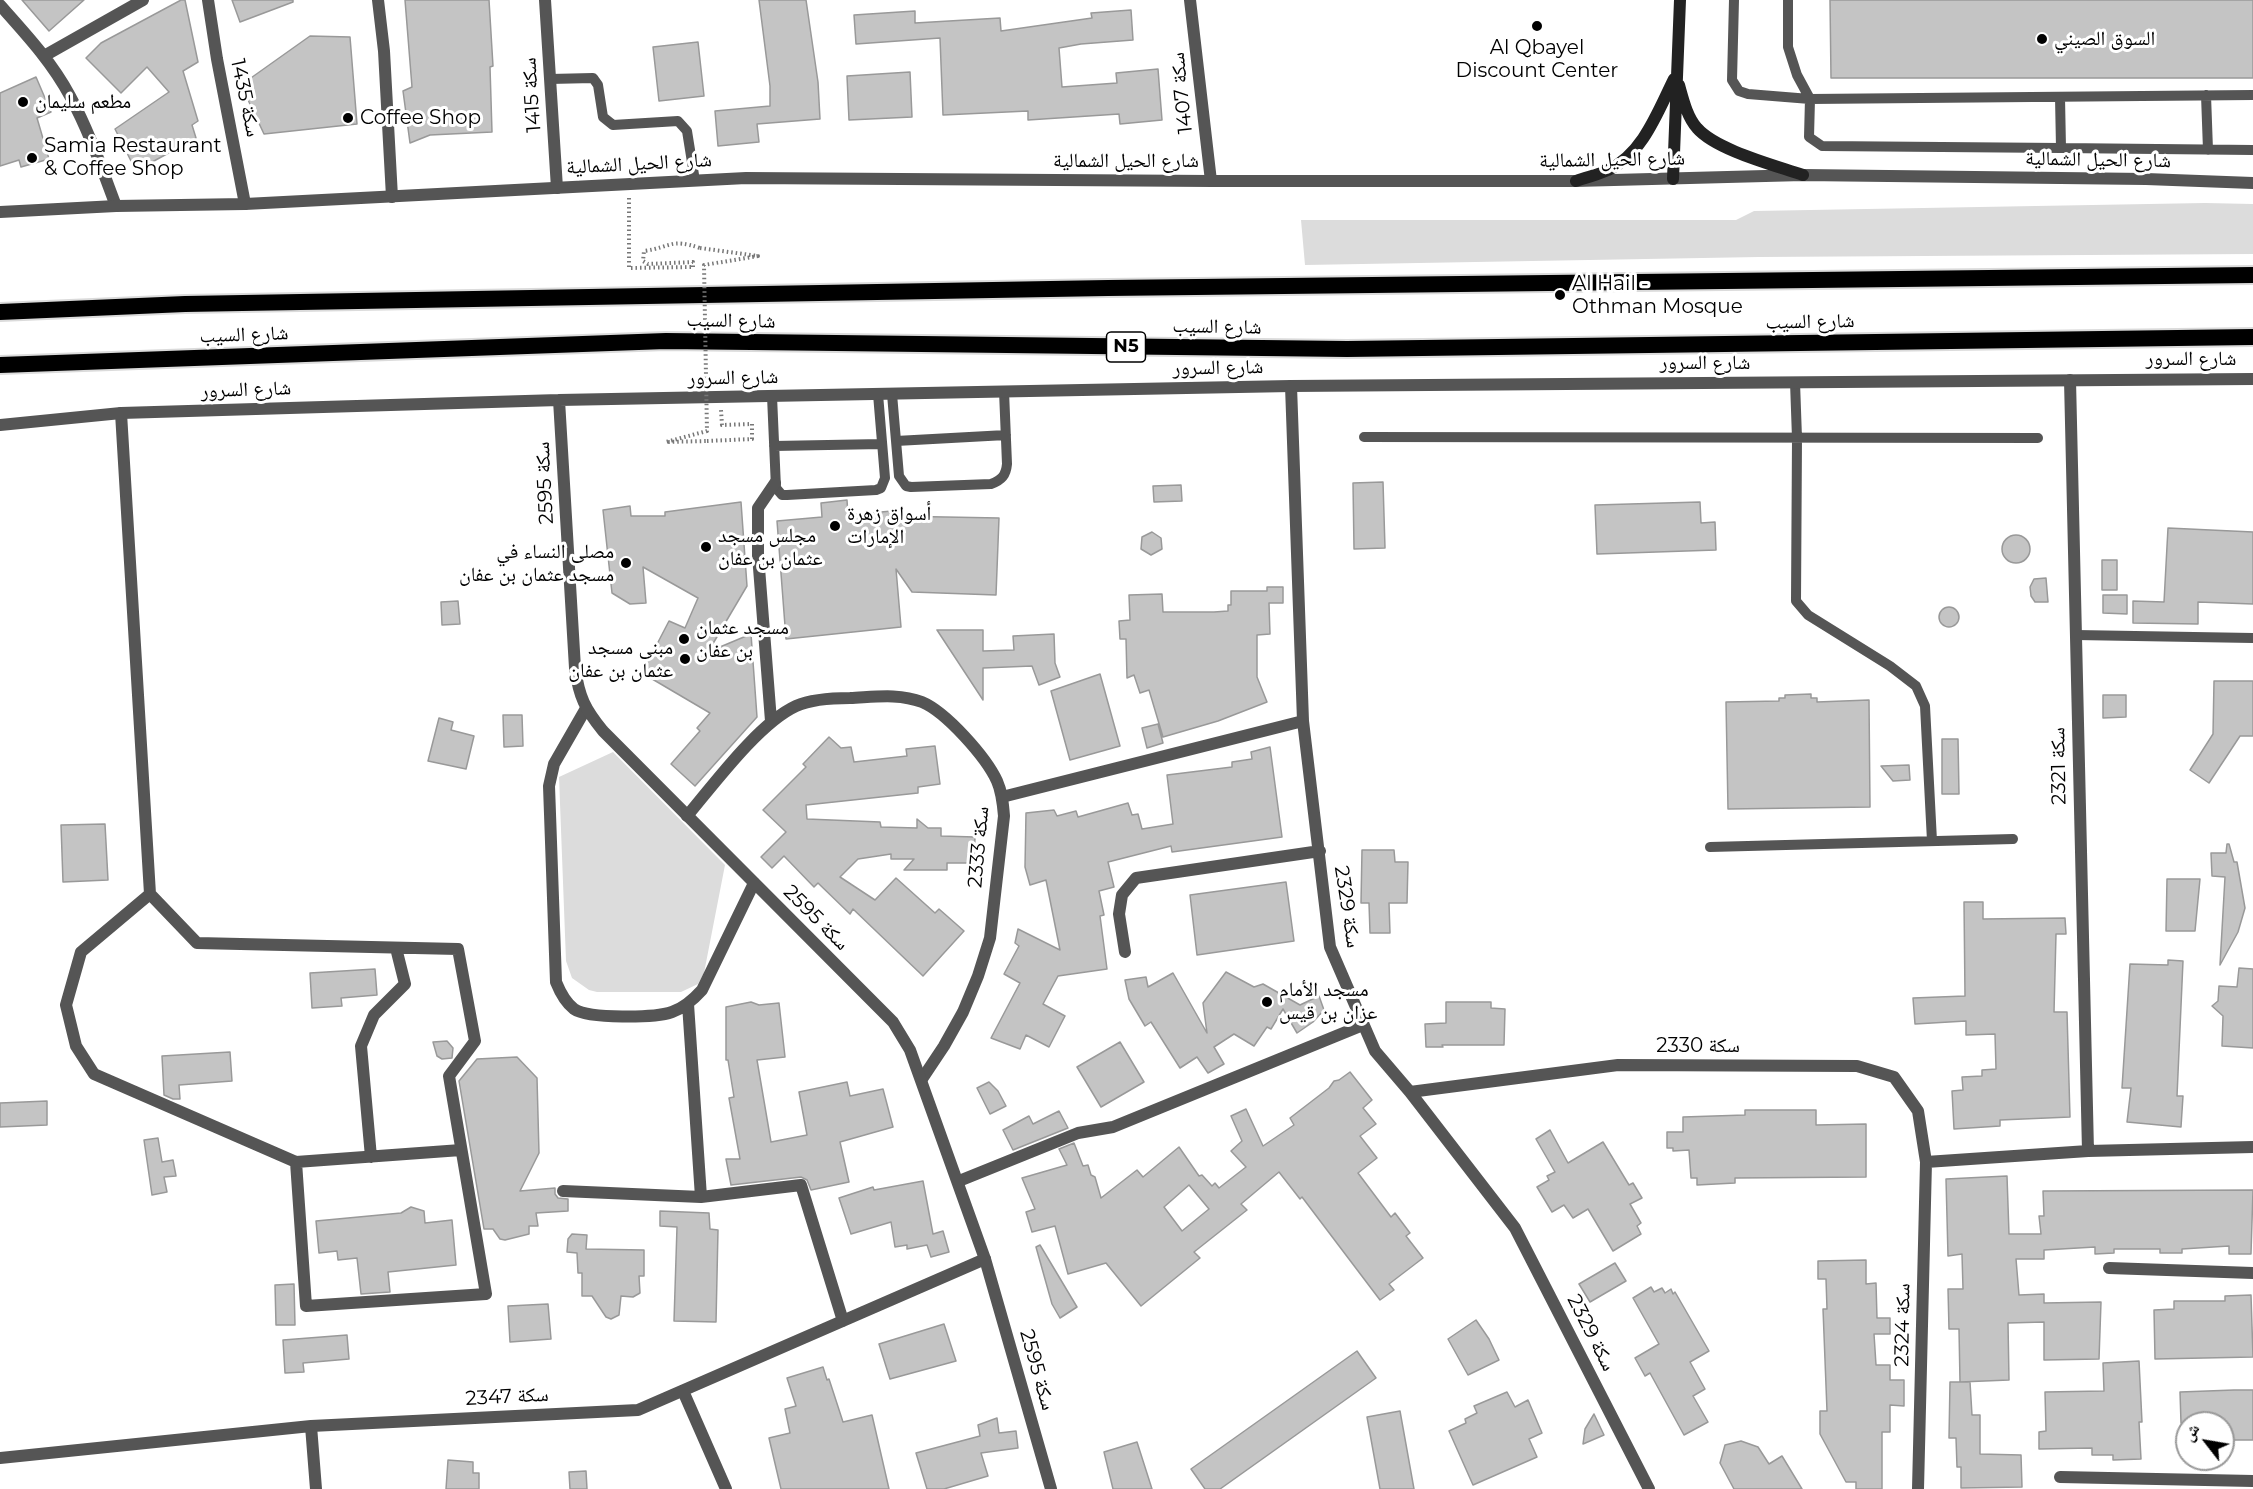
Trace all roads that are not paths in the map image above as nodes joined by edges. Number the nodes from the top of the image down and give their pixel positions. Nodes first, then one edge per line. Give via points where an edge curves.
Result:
1 (143, 0) edge
2 (208, 0) edge
3 (378, 0) edge
4 (545, 0) edge
5 (1190, 0) edge
6 (1680, 0) edge
7 (1734, 0) edge
8 (1788, 0) edge
9 (1, 7) edge
10 (44, 56) junction
11 (1676, 76) junction
12 (550, 79) junction
13 (2206, 95) junction
14 (2253, 95) edge
15 (2060, 97) junction
16 (1810, 99) junction
17 (2061, 148) junction
18 (2208, 150) junction
19 (2253, 150) edge
20 (1803, 175) junction
21 (1673, 178) junction
22 (695, 181) junction
23 (1211, 181) junction
24 (1576, 181) junction
25 (2253, 183) edge
26 (557, 188) junction
27 (392, 197) junction
28 (245, 204) junction
29 (116, 206) junction
30 (0, 212) edge
31 (2253, 275) edge
32 (0, 312) edge
33 (2253, 337) edge
34 (0, 365) edge
35 (2253, 378) edge
36 (2070, 380) junction
37 (1795, 382) junction
38 (1291, 386) junction
39 (1004, 391) junction
40 (878, 394) junction
41 (892, 394) junction
42 (772, 396) junction
43 (559, 400) junction
44 (121, 413) junction
45 (0, 424) edge
46 (1006, 435) junction
47 (1364, 437) dead end
48 (1797, 438) junction
49 (2038, 438) dead end
50 (896, 441) junction
51 (882, 444) junction
52 (774, 446) junction
53 (775, 483) junction
54 (2076, 635) junction
55 (2253, 638) edge
56 (585, 710) junction
57 (1303, 721) junction
58 (771, 722) junction
59 (1002, 797) junction
60 (687, 816) junction
61 (2013, 839) dead end
62 (1932, 841) junction
63 (1710, 847) dead end
64 (1320, 851) junction
65 (754, 884) junction
66 (150, 894) junction
67 (396, 948) junction
68 (1125, 952) dead end
69 (688, 1004) junction
70 (1363, 1025) junction
71 (922, 1079) junction
72 (1410, 1092) junction
73 (2253, 1147) edge
74 (461, 1150) junction
75 (2088, 1151) junction
76 (371, 1156) junction
77 (296, 1162) junction
78 (1926, 1162) junction
79 (959, 1181) junction
80 (563, 1191) dead end
81 (701, 1197) junction
82 (985, 1259) junction
83 (2109, 1268) dead end
84 (2253, 1273) edge
85 (843, 1321) junction
86 (683, 1391) junction
87 (310, 1426) junction
88 (0, 1458) edge
89 (2060, 1477) dead end
90 (2253, 1481) edge
91 (316, 1489) edge
92 (726, 1489) edge
93 (1051, 1489) edge
94 (1649, 1489) edge
95 (1918, 1489) edge

1 - 10 street
2 - 28 street, سكة 1435
3 - 27 street
4 - 12 street, سكة 1415
5 - 23 street, سكة 1407
6 - 11 main road
7 - 16 lane via 1735,86 1748,94
8 - 16 lane via 1788,46
9 - 10 street
10 - 29 street via 86,128
11 - 20 main road via 1696,128 1712,141
11 - 21 main road
11 - 24 main road via 1645,135 1624,160
12 - 22 lane via 593,78 598,85 603,117 613,125 678,121 687,131
12 - 26 street, سكة 1415
13 - 14 lane
13 - 15 lane
13 - 18 lane
15 - 16 lane
15 - 17 lane
16 - 17 lane via 1809,137 1822,146
17 - 18 lane
18 - 19 lane
20 - 21 street, شارع الحيل الشمالية
20 - 25 street, شارع الحيل الشمالية
21 - 24 street, شارع الحيل الشمالية
22 - 23 street, شارع الحيل الشمالية
22 - 26 street, شارع الحيل الشمالية
23 - 24 street, شارع الحيل الشمالية
26 - 27 street, شارع الحيل الشمالية
27 - 28 street, شارع الحيل الشمالية
28 - 29 street, شارع الحيل الشمالية
29 - 30 street, شارع الحيل الشمالية
31 - 32 highway, شارع السيب via 729,294 185,304
33 - 34 highway, شارع السيب / N5 via 1347,350 666,342
35 - 36 street, شارع السرور
36 - 37 street, شارع السرور
36 - 54 street, سكة 2321
37 - 38 street, شارع السرور
37 - 48 lane
38 - 39 street, شارع السرور
38 - 57 street, سكة 2329
39 - 41 street, شارع السرور
39 - 46 lane
40 - 41 street, شارع السرور
40 - 42 street, شارع السرور
40 - 51 lane
41 - 50 lane
42 - 43 street, شارع السرور
42 - 52 lane
43 - 44 street, شارع السرور
43 - 56 street, سكة 2595 via 575,668
44 - 45 street, شارع السرور
44 - 66 street
46 - 50 lane
46 - 50 lane via 1006,473 991,484 906,486 899,476
47 - 48 lane
48 - 49 lane
48 - 62 lane via 1796,601 1808,615 1916,686 1925,706
51 - 52 lane
51 - 53 lane via 885,478 876,490 782,495
52 - 53 lane
53 - 58 street via 758,508
54 - 55 lane
54 - 75 street, سكة 2321
56 - 60 street, سكة 2595
56 - 69 street via 554,764 549,786 556,982 563,998 574,1009 590,1016 670,1013
57 - 59 street
57 - 64 street, سكة 2329
58 - 59 street, سكة 2333 via 796,706 825,699 898,696 922,703 944,715 962,734 988,766
58 - 60 street, سكة 2333
59 - 71 street, سكة 2333 via 1004,816 990,938 963,1012
60 - 65 street, سكة 2595
61 - 62 lane
62 - 63 lane
64 - 68 street via 1136,878 1122,895 1120,904
64 - 70 street, سكة 2329 via 1330,947
65 - 69 street via 702,990
65 - 71 street, سكة 2595 via 893,1022
66 - 67 street via 198,943
66 - 77 street via 81,952 66,1005 76,1046 94,1074
67 - 74 street via 458,949 475,1041 449,1076
67 - 76 street via 405,984 374,1015 361,1046
69 - 81 street
70 - 72 street, سكة 2329 via 1375,1051
70 - 79 street via 1113,1127 1077,1133
71 - 79 street, سكة 2595
72 - 78 street, سكة 2330 via 1618,1065 1857,1066 1894,1077 1918,1111
72 - 94 street, سكة 2329 via 1515,1228
73 - 75 street
74 - 76 street
74 - 77 street via 486,1294 306,1306
75 - 78 street
76 - 77 street
78 - 95 street, سكة 2324
79 - 82 street, سكة 2595
80 - 81 street
81 - 85 street via 801,1185
82 - 85 street, سكة 2347
82 - 93 street, سكة 2595
83 - 84 street
85 - 86 street, سكة 2347
86 - 87 street, سكة 2347 via 638,1410
86 - 92 street
87 - 88 street, سكة 2347
87 - 91 street
89 - 90 street

